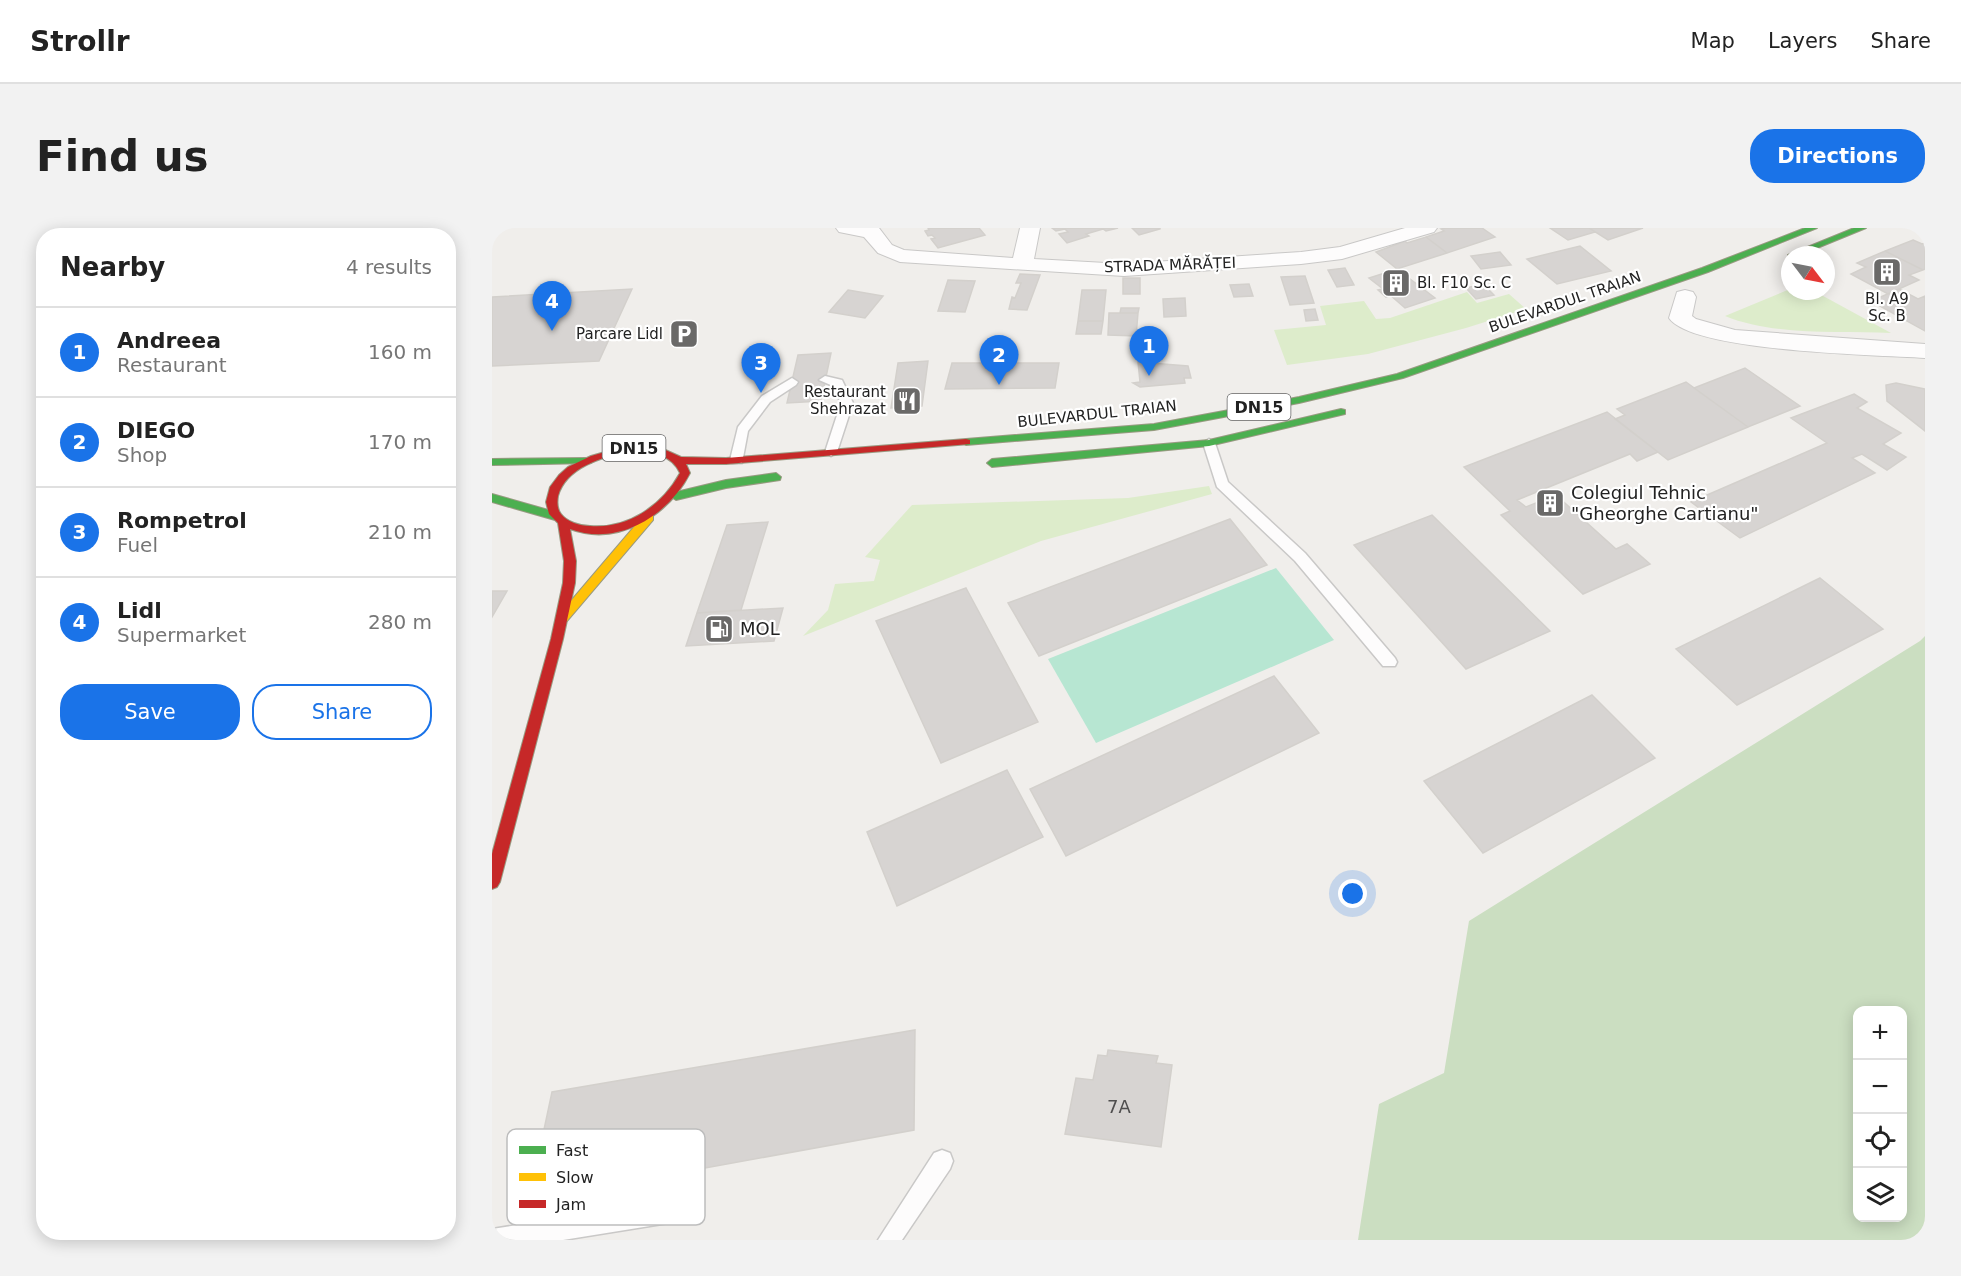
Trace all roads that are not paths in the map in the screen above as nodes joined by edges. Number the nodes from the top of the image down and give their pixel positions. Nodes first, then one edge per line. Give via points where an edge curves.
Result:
1 (846, 228) edge
2 (1030, 228) edge
3 (1427, 228) edge
4 (1813, 228) edge
5 (1862, 228) edge
6 (872, 230) edge
7 (1814, 246) edge
8 (1022, 264) junction
9 (1691, 295) joint
10 (1664, 305) dead end
11 (1925, 351) edge
12 (825, 380) dead end
13 (792, 382) dead end
14 (1359, 408) dead end
15 (1209, 443) junction
16 (831, 452) junction
17 (679, 460) junction
18 (737, 460) junction
19 (587, 461) junction
20 (492, 462) edge
21 (979, 464) dead end
22 (786, 476) dead end
23 (676, 496) junction
24 (492, 498) edge
25 (650, 517) junction
26 (559, 520) junction
27 (560, 621) junction
28 (1389, 662) dead end
29 (493, 873) edge
30 (942, 1161) dead end
31 (586, 1225) edge
32 (492, 1240) edge
33 (889, 1240) edge

1 - 6 street, STRADA MĂRĂȚEI
2 - 8 street
3 - 8 street, STRADA MĂRĂȚEI via 1342,253 1301,258 1124,270
4 - 16 main road, BULEVARDUL TRAIAN / DN15 via 1705,270 1400,376 1299,400 1154,427
5 - 7 main road
6 - 8 street, STRADA MĂRĂȚEI via 885,249 900,256
9 - 10 main road
9 - 11 street via 1680,318 1688,324 1734,337
12 - 16 lane via 838,383 847,403
13 - 18 lane via 766,399 742,430
14 - 15 main road, DN15
15 - 21 main road, DN15
15 - 28 lane via 1222,484 1300,557
16 - 18 main road, BULEVARDUL TRAIAN / DN15
17 - 18 main road, BULEVARDUL TRAIAN / DN15
17 - 19 main road, DN15 via 650,448 618,450
17 - 23 main road, DN15 via 684,477
19 - 20 main road, DN15
19 - 26 main road, DN15 via 556,488 551,506
22 - 23 main road
23 - 25 main road
24 - 26 main road
25 - 26 main road via 622,527 593,531 577,529
25 - 27 main road
26 - 27 main road via 570,561
27 - 29 main road
30 - 33 lane
31 - 32 lane

